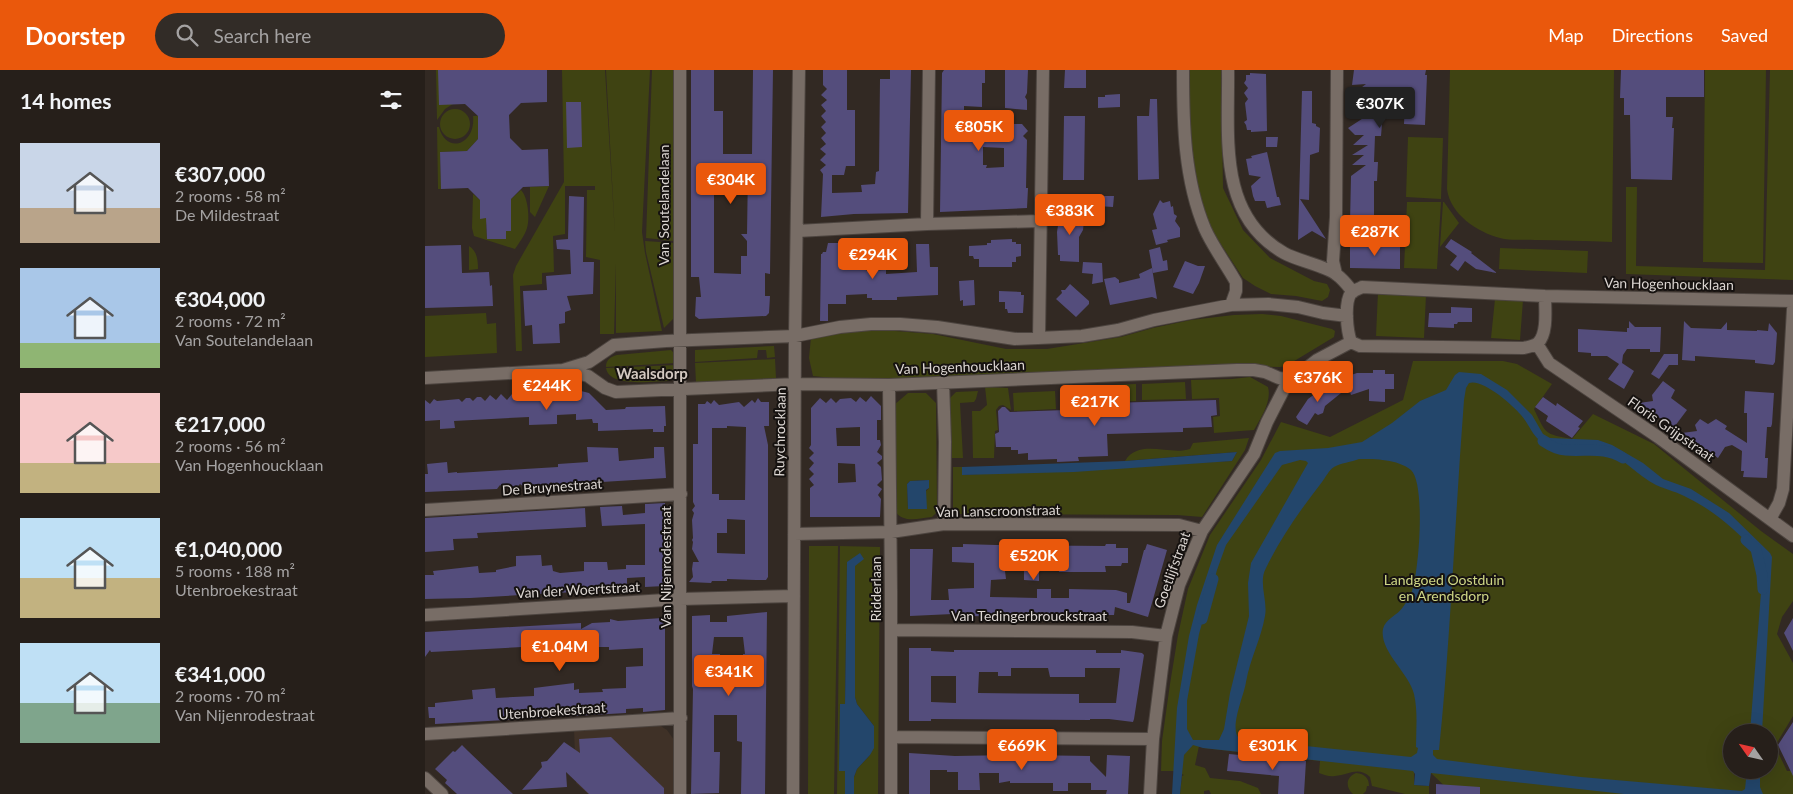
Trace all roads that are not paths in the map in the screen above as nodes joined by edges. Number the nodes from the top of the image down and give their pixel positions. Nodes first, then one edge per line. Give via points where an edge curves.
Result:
1 (680, 70) edge
2 (799, 70) edge
3 (929, 70) edge
4 (1043, 70) edge
5 (1183, 70) edge
6 (1228, 70) edge
7 (1337, 70) edge
8 (1040, 221) junction
9 (927, 224) junction
10 (797, 231) junction
11 (1336, 274) junction
12 (1353, 292) junction
13 (1545, 296) junction
14 (1793, 301) edge
15 (1231, 305) junction
16 (1793, 309) edge
17 (1347, 316) junction
18 (795, 336) junction
19 (1039, 338) junction
20 (680, 340) junction
21 (1351, 342) junction
22 (1537, 344) junction
23 (563, 370) junction
24 (425, 378) edge
25 (1289, 379) junction
26 (943, 382) junction
27 (795, 384) junction
28 (889, 385) junction
29 (681, 390) junction
30 (1790, 426) edge
31 (681, 494) junction
32 (425, 510) edge
33 (1770, 519) junction
34 (944, 524) junction
35 (1202, 531) junction
36 (891, 532) junction
37 (794, 534) junction
38 (1793, 536) edge
39 (794, 596) junction
40 (681, 599) junction
41 (425, 615) edge
42 (891, 630) junction
43 (1165, 636) junction
44 (681, 718) junction
45 (425, 734) edge
46 (891, 738) junction
47 (1153, 739) junction
48 (425, 778) edge
49 (442, 794) edge
50 (680, 794) edge
51 (793, 794) edge
52 (891, 794) edge
53 (1150, 794) edge

1 - 20 street, Van Soutelandelaan
2 - 10 street, Ruychrocklaan
3 - 9 street
4 - 8 street
5 - 15 street via 1184,135 1192,186 1206,230 1236,282
6 - 11 street via 1230,175 1239,203 1253,228 1269,244 1285,254
7 - 11 street via 1333,261
8 - 9 street
8 - 19 street
9 - 10 street
10 - 18 street, Ruychrocklaan
11 - 12 street
12 - 13 street, Van Hogenhoucklaan via 1362,287 1372,287
12 - 17 street
13 - 14 street, Van Hogenhoucklaan
13 - 22 street via 1544,329
15 - 17 street, Van Hogenhoucklaan via 1268,304
15 - 19 street, Van Hogenhoucklaan via 1118,330
16 - 30 street
17 - 21 street
18 - 19 street, Van Hogenhoucklaan via 841,327 900,324 1015,339
18 - 20 street, Van Hogenhoucklaan
18 - 27 street, Ruychrocklaan
20 - 23 street, Van Hogenhoucklaan via 614,345 589,362
20 - 29 street, Van Nijenrodestraat
21 - 22 street via 1360,346 1516,348
21 - 25 street
22 - 33 street, Floris Grijpstraat via 1549,363 1658,436
23 - 24 street, Van Hogenhoucklaan
23 - 29 street, Van Hogenhoucklaan via 588,376 616,392
25 - 26 street, Van Hogenhoucklaan via 1246,370
25 - 35 street, Goetlijfstraat via 1254,454
26 - 28 street, Van Hogenhoucklaan
26 - 34 street
27 - 28 street, Van Hogenhoucklaan
27 - 29 street, Van Hogenhoucklaan
27 - 37 street, Ruychrocklaan
28 - 36 street, Ridderlaan
29 - 31 street, Van Nijenrodestraat
30 - 33 street via 1783,489
31 - 32 street, De Bruynestraat
31 - 40 street, Van Nijenrodestraat
33 - 38 street, Floris Grijpstraat
34 - 35 street, Van Lanscroonstraat via 1179,525
34 - 36 street, Van Lanscroonstraat
35 - 43 street, Goetlijfstraat via 1179,585
36 - 37 street, Van Lanscroonstraat
36 - 42 street, Ridderlaan
37 - 39 street, Ruychrocklaan
39 - 40 street, Van der Woertstraat
39 - 51 street, Ruychrocklaan
40 - 41 street, Van der Woertstraat
40 - 44 street, Van Nijenrodestraat
42 - 43 street, Van Tedingerbrouckstraat via 1132,632
42 - 46 street, Ridderlaan
43 - 47 street, Goetlijfstraat
44 - 45 street, Utenbroekestraat
44 - 50 street, Van Nijenrodestraat
46 - 47 street
46 - 52 street, Ridderlaan
47 - 53 street, Goetlijfstraat
48 - 49 street

